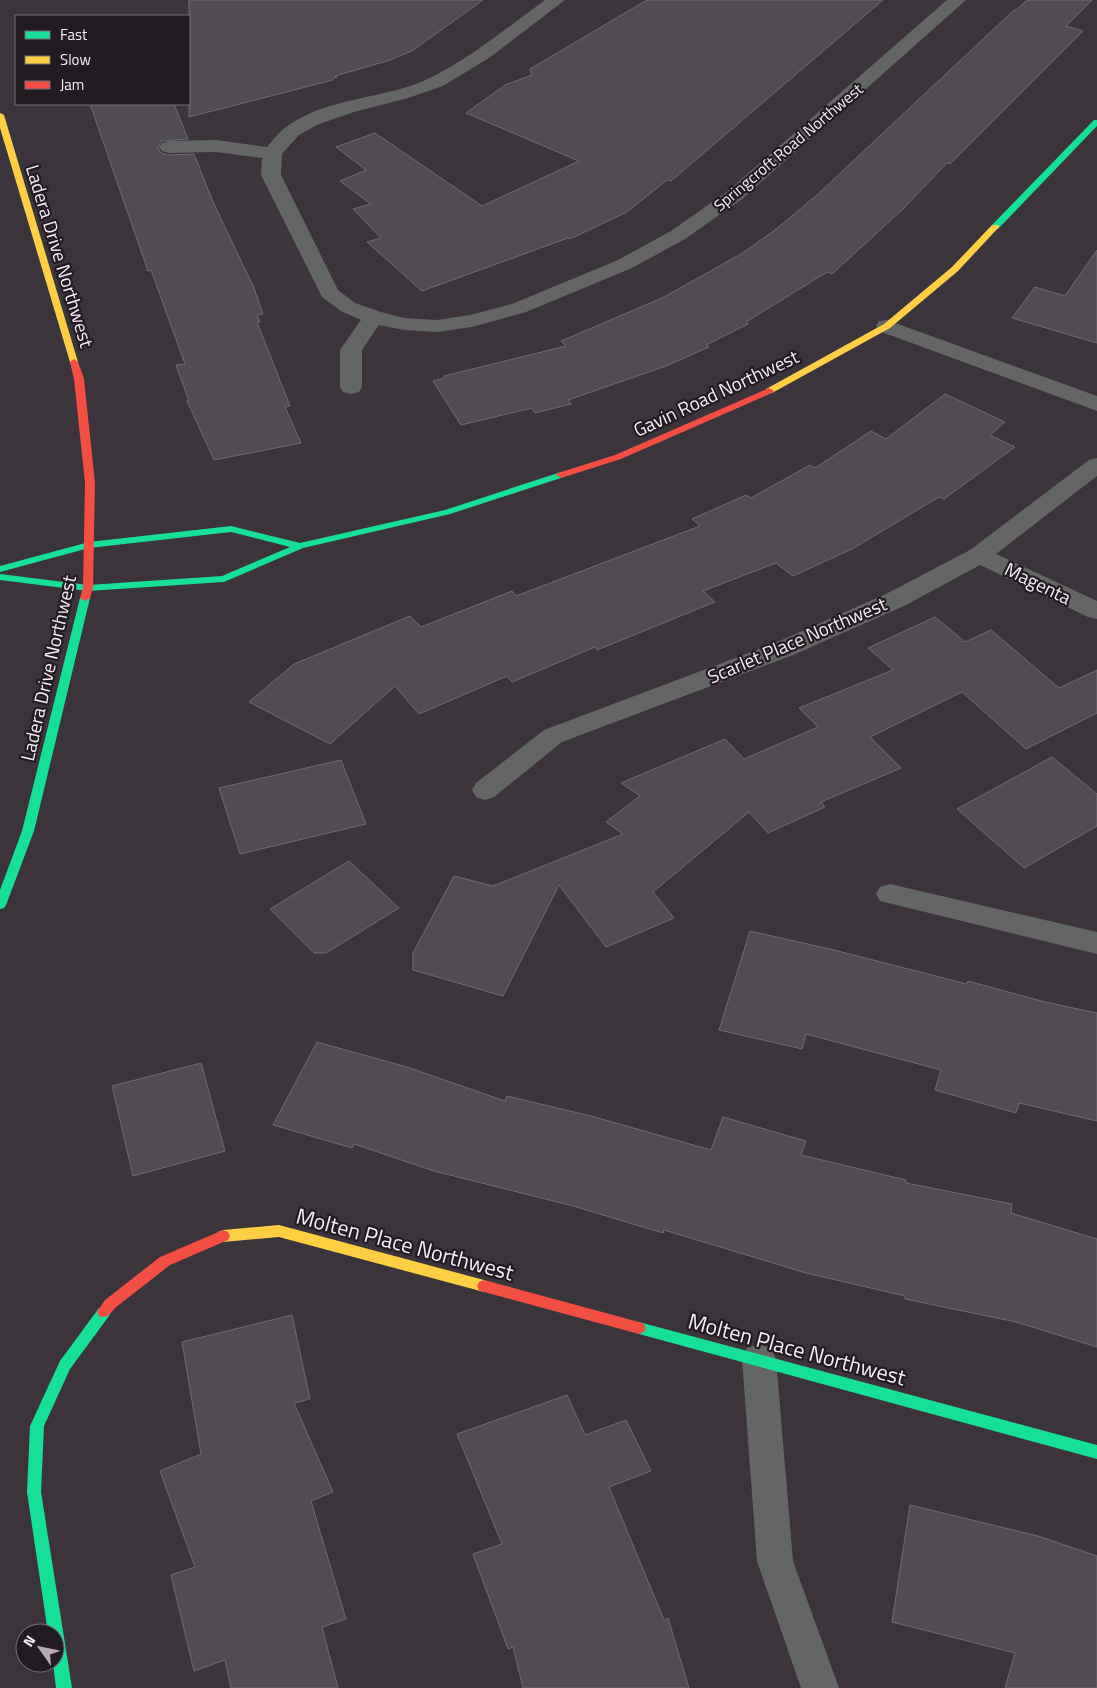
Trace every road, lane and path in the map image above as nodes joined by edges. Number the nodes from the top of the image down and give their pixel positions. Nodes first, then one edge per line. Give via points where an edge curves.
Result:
1 (556, 0) edge
2 (957, 0) edge
3 (0, 115) edge
4 (1097, 122) edge
5 (168, 148) dead end
6 (272, 153) junction
7 (374, 317) junction
8 (887, 326) junction
9 (351, 387) dead end
10 (1097, 404) edge
11 (1097, 465) edge
12 (89, 545) junction
13 (300, 546) junction
14 (979, 555) junction
15 (0, 569) edge
16 (0, 577) edge
17 (88, 588) junction
18 (1097, 611) edge
19 (485, 790) dead end
20 (890, 894) dead end
21 (0, 905) edge
22 (1097, 943) edge
23 (758, 1360) junction
24 (1097, 1452) edge
25 (64, 1688) edge
26 (820, 1688) edge

1 - 6 street via 436,82 403,95 326,114 294,130
2 - 7 street, Springcroft Road Northwest via 735,196 678,235 625,264 519,308 472,321 437,326 404,324
3 - 12 street, Ladera Drive Northwest via 79,379 90,482
4 - 8 street, Gavin Road Northwest via 955,269
5 - 6 street via 216,146
6 - 7 street, Springcroft Road Northwest via 271,175 329,293 348,307
7 - 9 street via 351,350
8 - 10 street
8 - 13 street, Gavin Road Northwest via 770,391 618,457 447,512
11 - 14 street, Scarlet Place Northwest
12 - 13 street, Gavin Road Northwest via 231,528
12 - 15 street, Gavin Road Northwest
12 - 17 street, Ladera Drive Northwest
13 - 17 street, Gavin Road Northwest via 224,579
14 - 18 street, Magenta
14 - 19 street, Scarlet Place Northwest via 896,600 784,649 553,736
16 - 17 street, Gavin Road Northwest
17 - 21 street, Ladera Drive Northwest via 28,831
20 - 22 street
23 - 24 street, Molten Place Northwest
23 - 25 street, Molten Place Northwest via 279,1231 223,1236 165,1261 110,1304 65,1365 37,1426 34,1492
23 - 26 street via 775,1561

